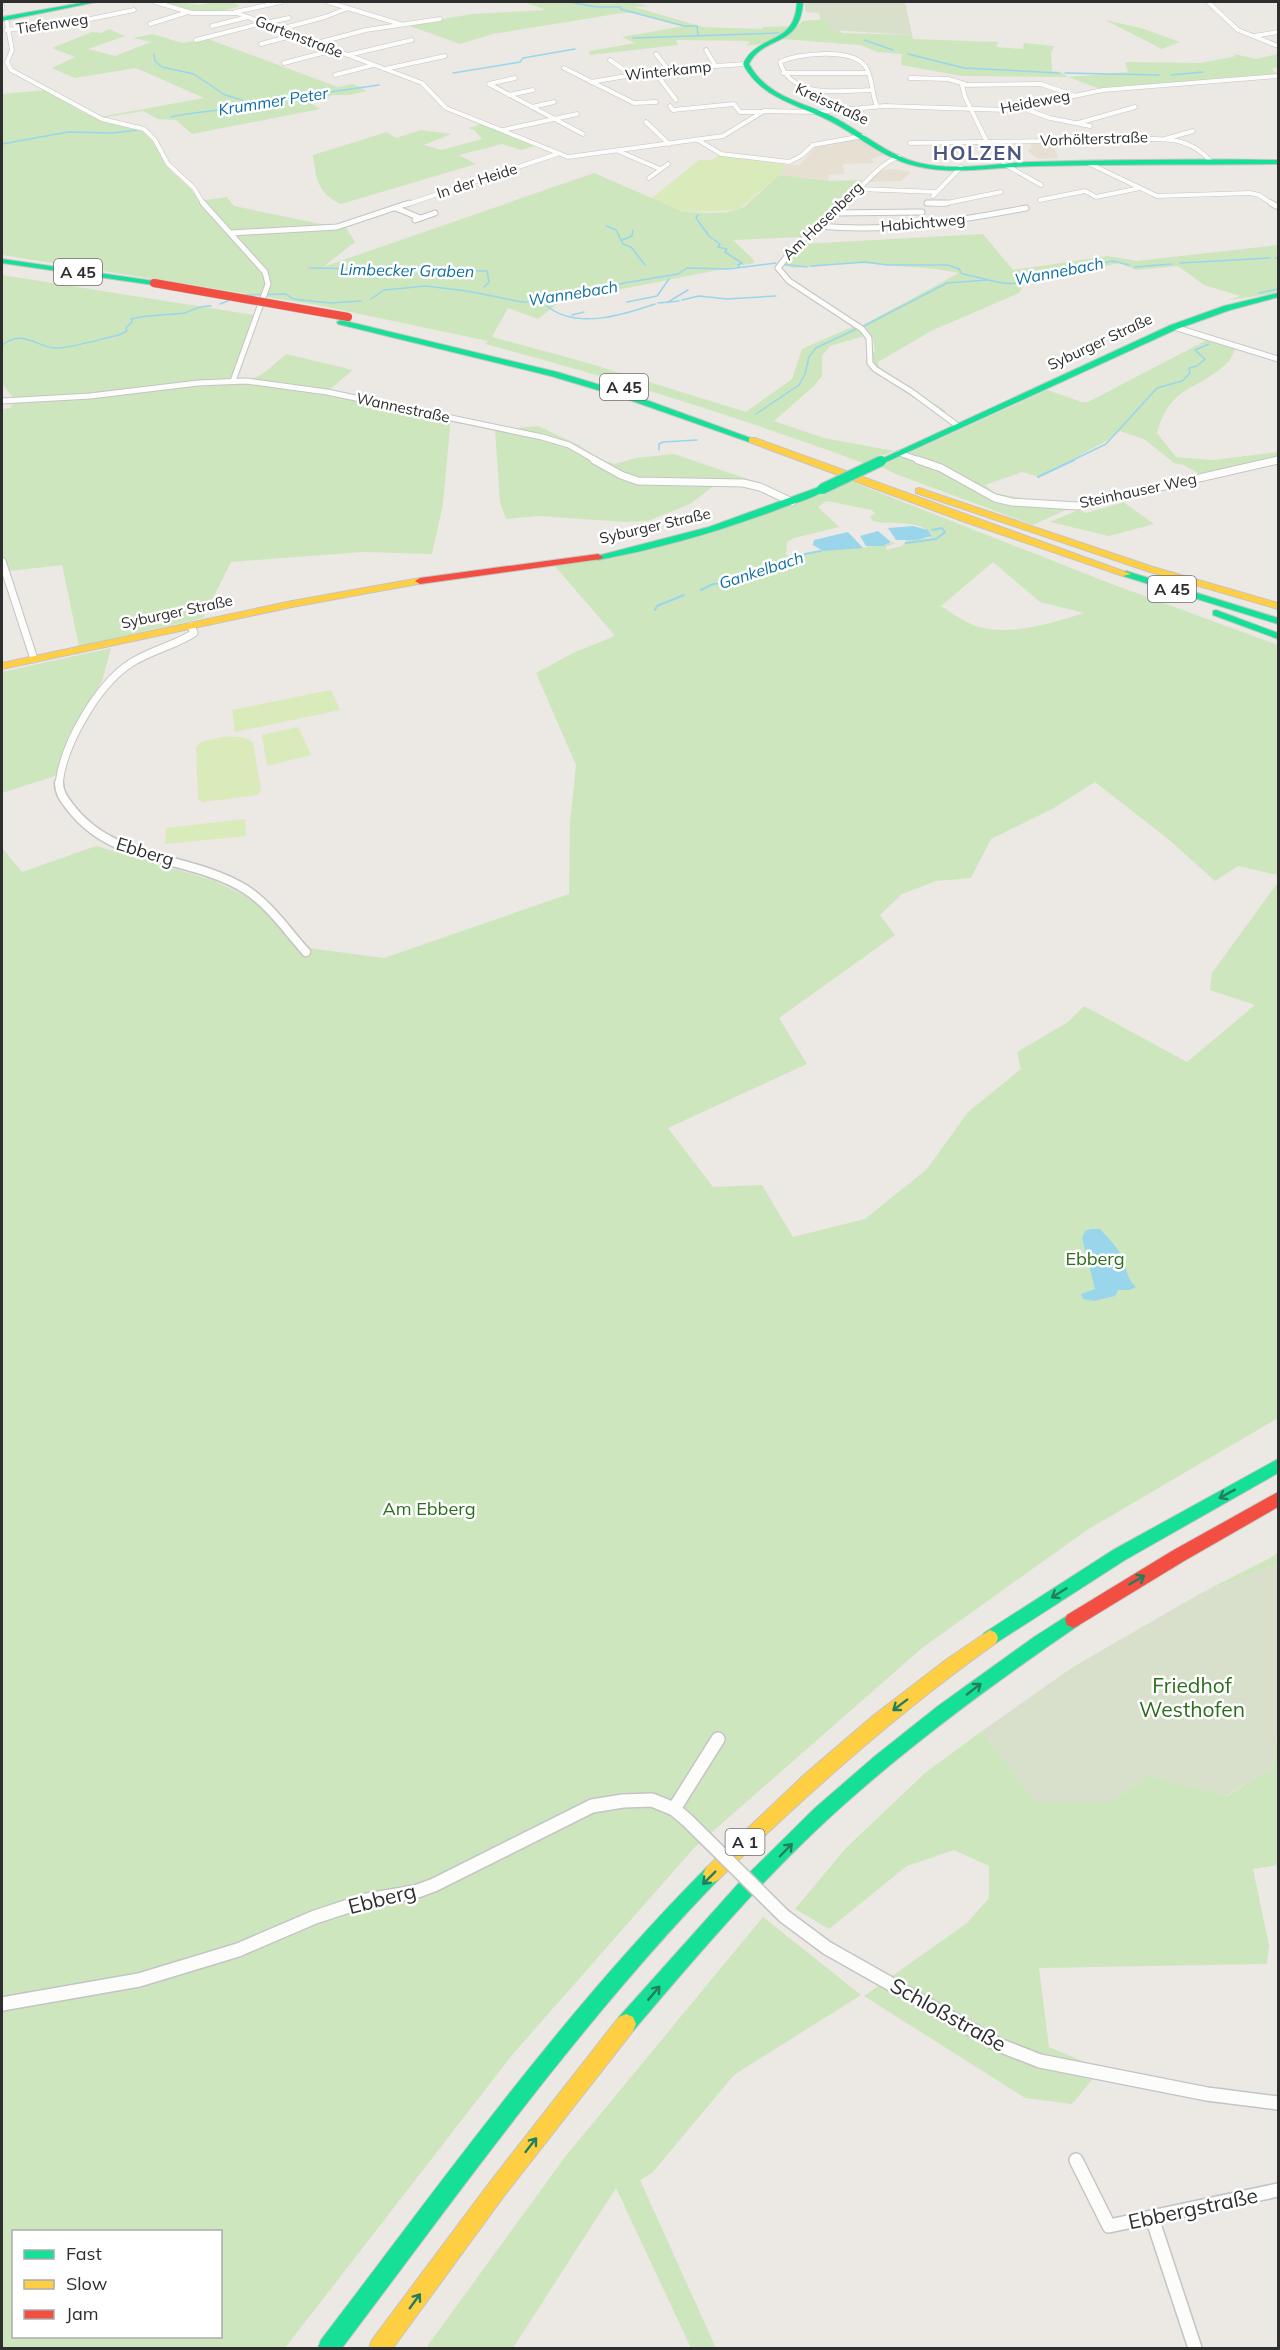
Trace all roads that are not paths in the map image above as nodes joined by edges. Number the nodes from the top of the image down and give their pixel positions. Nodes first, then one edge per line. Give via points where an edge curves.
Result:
1 (93, 2) edge
2 (155, 2) edge
3 (269, 2) edge
4 (280, 2) edge
5 (328, 2) edge
6 (800, 2) edge
7 (1208, 2) edge
8 (348, 8) junction
9 (134, 10) dead end
10 (188, 12) junction
11 (235, 12) junction
12 (248, 17) junction
13 (289, 18) dead end
14 (440, 19) dead end
15 (3, 20) edge
16 (264, 23) junction
17 (150, 24) dead end
18 (403, 25) junction
19 (212, 26) dead end
20 (280, 29) junction
21 (1278, 32) edge
22 (295, 35) junction
23 (1253, 36) junction
24 (195, 40) dead end
25 (412, 40) dead end
26 (316, 43) junction
27 (261, 44) dead end
28 (1278, 46) edge
29 (334, 50) junction
30 (706, 50) dead end
31 (656, 54) dead end
32 (348, 55) junction
33 (445, 56) dead end
34 (610, 60) dead end
35 (284, 63) dead end
36 (746, 64) junction
37 (373, 65) junction
38 (715, 65) junction
39 (564, 68) dead end
40 (385, 69) junction
41 (668, 69) junction
42 (654, 71) junction
43 (783, 73) junction
44 (867, 73) junction
45 (630, 74) junction
46 (335, 75) dead end
47 (1278, 76) edge
48 (515, 78) dead end
49 (910, 78) dead end
50 (591, 82) junction
51 (965, 84) junction
52 (533, 90) dead end
53 (871, 90) junction
54 (509, 95) junction
55 (1073, 95) junction
56 (676, 100) dead end
57 (554, 102) dead end
58 (656, 102) dead end
59 (670, 106) dead end
60 (877, 106) junction
61 (532, 107) junction
62 (1135, 107) dead end
63 (1022, 108) junction
64 (795, 109) junction
65 (972, 110) junction
66 (760, 112) junction
67 (816, 112) junction
68 (577, 114) dead end
69 (554, 119) junction
70 (646, 122) dead end
71 (1076, 123) junction
72 (1090, 126) dead end
73 (503, 130) junction
74 (1193, 131) dead end
75 (583, 132) dead end
76 (863, 136) junction
77 (1165, 139) junction
78 (698, 140) junction
79 (987, 142) junction
80 (910, 143) dead end
81 (669, 144) junction
82 (618, 151) junction
83 (557, 154) junction
84 (898, 157) junction
85 (1211, 162) junction
86 (1278, 162) edge
87 (1088, 163) junction
88 (668, 164) dead end
89 (1004, 164) junction
90 (961, 167) junction
91 (660, 169) junction
92 (649, 178) dead end
93 (1041, 185) dead end
94 (1140, 188) junction
95 (858, 189) junction
96 (937, 192) junction
97 (1001, 192) dead end
98 (1040, 200) dead end
99 (927, 203) junction
100 (1276, 206) dead end
101 (396, 208) junction
102 (1026, 208) dead end
103 (435, 213) dead end
104 (835, 213) junction
105 (922, 213) junction
106 (420, 218) junction
107 (414, 220) dead end
108 (926, 224) junction
109 (819, 226) junction
110 (231, 233) junction
111 (2, 261) edge
112 (2, 268) edge
113 (151, 286) junction
114 (1278, 295) edge
115 (345, 319) junction
116 (1174, 327) junction
117 (1278, 359) edge
118 (232, 381) junction
119 (2, 401) edge
120 (958, 426) junction
121 (899, 453) junction
122 (1278, 460) edge
123 (792, 502) junction
124 (1066, 555) junction
125 (2, 561) edge
126 (1198, 605) junction
127 (1276, 607) edge
128 (1278, 621) edge
129 (191, 626) junction
130 (1278, 629) edge
131 (1278, 636) edge
132 (34, 659) junction
133 (2, 666) edge
134 (306, 952) dead end
135 (1278, 1466) edge
136 (1278, 1499) edge
137 (718, 1739) dead end
138 (674, 1809) junction
139 (2, 2004) edge
140 (1278, 2103) edge
141 (1076, 2160) dead end
142 (1278, 2190) edge
143 (1152, 2218) junction
144 (329, 2349) edge
145 (380, 2349) edge
146 (1195, 2349) edge

1 - 15 main road
2 - 10 street, Gartenstraße
3 - 4 street
3 - 11 street
5 - 8 street
6 - 36 main road via 801,17 795,27 754,53
7 - 23 street via 1235,27
8 - 18 street
8 - 20 street
9 - 15 street, Tiefenweg via 71,23
10 - 11 street, Gartenstraße
10 - 17 street
11 - 12 street, Gartenstraße
12 - 16 street, Gartenstraße
12 - 19 street
13 - 16 street
14 - 18 street
15 - 110 street via 12,48 7,62 11,70 102,119 144,129 155,140 168,165 194,188
16 - 20 street, Gartenstraße
16 - 24 street
18 - 26 street
20 - 22 street, Gartenstraße
21 - 23 street
22 - 26 street, Gartenstraße
22 - 27 street
23 - 28 street
25 - 32 street
26 - 29 street, Gartenstraße
29 - 32 street, Gartenstraße
29 - 35 street
30 - 38 street
31 - 41 street
32 - 37 street, Gartenstraße
33 - 40 street
34 - 45 street
36 - 38 street, Winterkamp
36 - 64 main road, Kreisstraße via 750,74 769,92
37 - 40 street, Gartenstraße
37 - 46 street
38 - 41 street, Winterkamp
39 - 50 street
40 - 73 street, Gartenstraße via 422,83 446,108
41 - 42 street, Winterkamp
42 - 45 street, Winterkamp
42 - 56 street
43 - 44 street
43 - 44 street via 779,64 782,59 819,54 858,60
43 - 53 street via 794,83 810,88
44 - 53 street
45 - 50 street, Winterkamp
47 - 55 street, Heideweg
48 - 54 street via 489,84
49 - 51 street via 948,79
50 - 58 street via 634,103
51 - 55 street via 1041,84
51 - 65 street via 961,87
52 - 54 street
53 - 60 street
54 - 61 street
55 - 63 street, Heideweg
57 - 61 street
59 - 66 street via 672,110 734,104 740,112
60 - 65 street, Heideweg
60 - 67 street, Heideweg
61 - 69 street
62 - 71 street
63 - 65 street, Heideweg
63 - 71 street
64 - 66 street
64 - 67 main road, Kreisstraße
65 - 79 street
66 - 78 street via 727,135
67 - 76 main road, Kreisstraße
68 - 69 street
69 - 73 street
69 - 75 street
70 - 81 street
71 - 72 street
73 - 83 street, Gartenstraße
74 - 77 street, Vorhölterstraße
76 - 78 street via 818,144 794,160 779,162 721,154
76 - 84 main road, Kreisstraße
77 - 79 street, Vorhölterstraße
77 - 85 street, Vorhölterstraße via 1198,152
78 - 81 street
79 - 80 street, Vorhölterstraße
81 - 82 street
82 - 83 street via 572,157
82 - 91 street
83 - 101 street, In der Heide
84 - 90 main road, Kreisstraße via 928,166
84 - 95 street, Am Hasenberg
85 - 86 main road, Kreisstraße
85 - 87 main road, Kreisstraße
87 - 89 main road, Kreisstraße
87 - 94 street
88 - 91 street
89 - 90 main road, Kreisstraße
89 - 93 street
90 - 96 street
91 - 92 street
94 - 98 street via 1096,197 1085,192
94 - 100 street via 1160,196 1250,193
95 - 96 street
95 - 104 street, Am Hasenberg
96 - 99 street
97 - 99 street via 942,204
99 - 105 street
101 - 106 street, In der Heide
101 - 110 street, In der Heide via 337,227
102 - 108 street, Habichtweg
103 - 106 street, In der Heide
104 - 105 street
104 - 109 street, Am Hasenberg
105 - 108 street
106 - 107 street, In der Heide
108 - 109 street, Habichtweg via 874,228
109 - 120 street, Am Hasenberg via 780,263 779,271 862,329 869,338 870,363 875,369
110 - 118 street via 265,272 268,281
111 - 113 main road, A 45
112 - 113 main road, A 45
113 - 115 main road, A 45, bridge
114 - 116 main road, Syburger Straße
115 - 124 main road, A 45 via 622,395
115 - 127 main road, A 45 via 438,337 579,373 1131,563
116 - 117 street
116 - 120 main road, Syburger Straße
118 - 119 street, Wannestraße
118 - 123 street, Wannestraße via 327,392 542,436 569,445 638,481 750,484
120 - 121 main road, Syburger Straße
121 - 122 street, Steinhauser Weg via 941,468 994,498 1077,506
121 - 123 main road, Syburger Straße, bridge
123 - 129 main road, Syburger Straße via 708,531 632,550 372,589
124 - 126 main road via 1091,568
124 - 128 main road, A 45
125 - 132 street
126 - 130 main road
126 - 131 main road
129 - 132 main road, Syburger Straße
129 - 134 street, Ebberg via 194,633 186,639 143,655 107,683 67,746 59,778 61,795 83,824 105,840 195,868 245,889
132 - 133 main road, Syburger Straße
135 -> 144 main road, A 1 via 1106,1563 972,1650 871,1726 774,1813 670,1917 582,2020 492,2132
145 -> 136 main road, A 1 via 516,2164 607,2049 695,1944 812,1825 895,1750 990,1676 1119,1591
137 - 138 street
138 - 139 street, Ebberg via 652,1800 592,1806 416,1892 367,1899 238,1950 139,1980
138 - 140 street, Schloßstraße, bridge via 784,1916 827,1948 999,2045 1040,2061 1207,2094
141 - 143 street, Ebbergstraße via 1109,2226
142 - 143 street, Ebbergstraße
143 - 146 street

